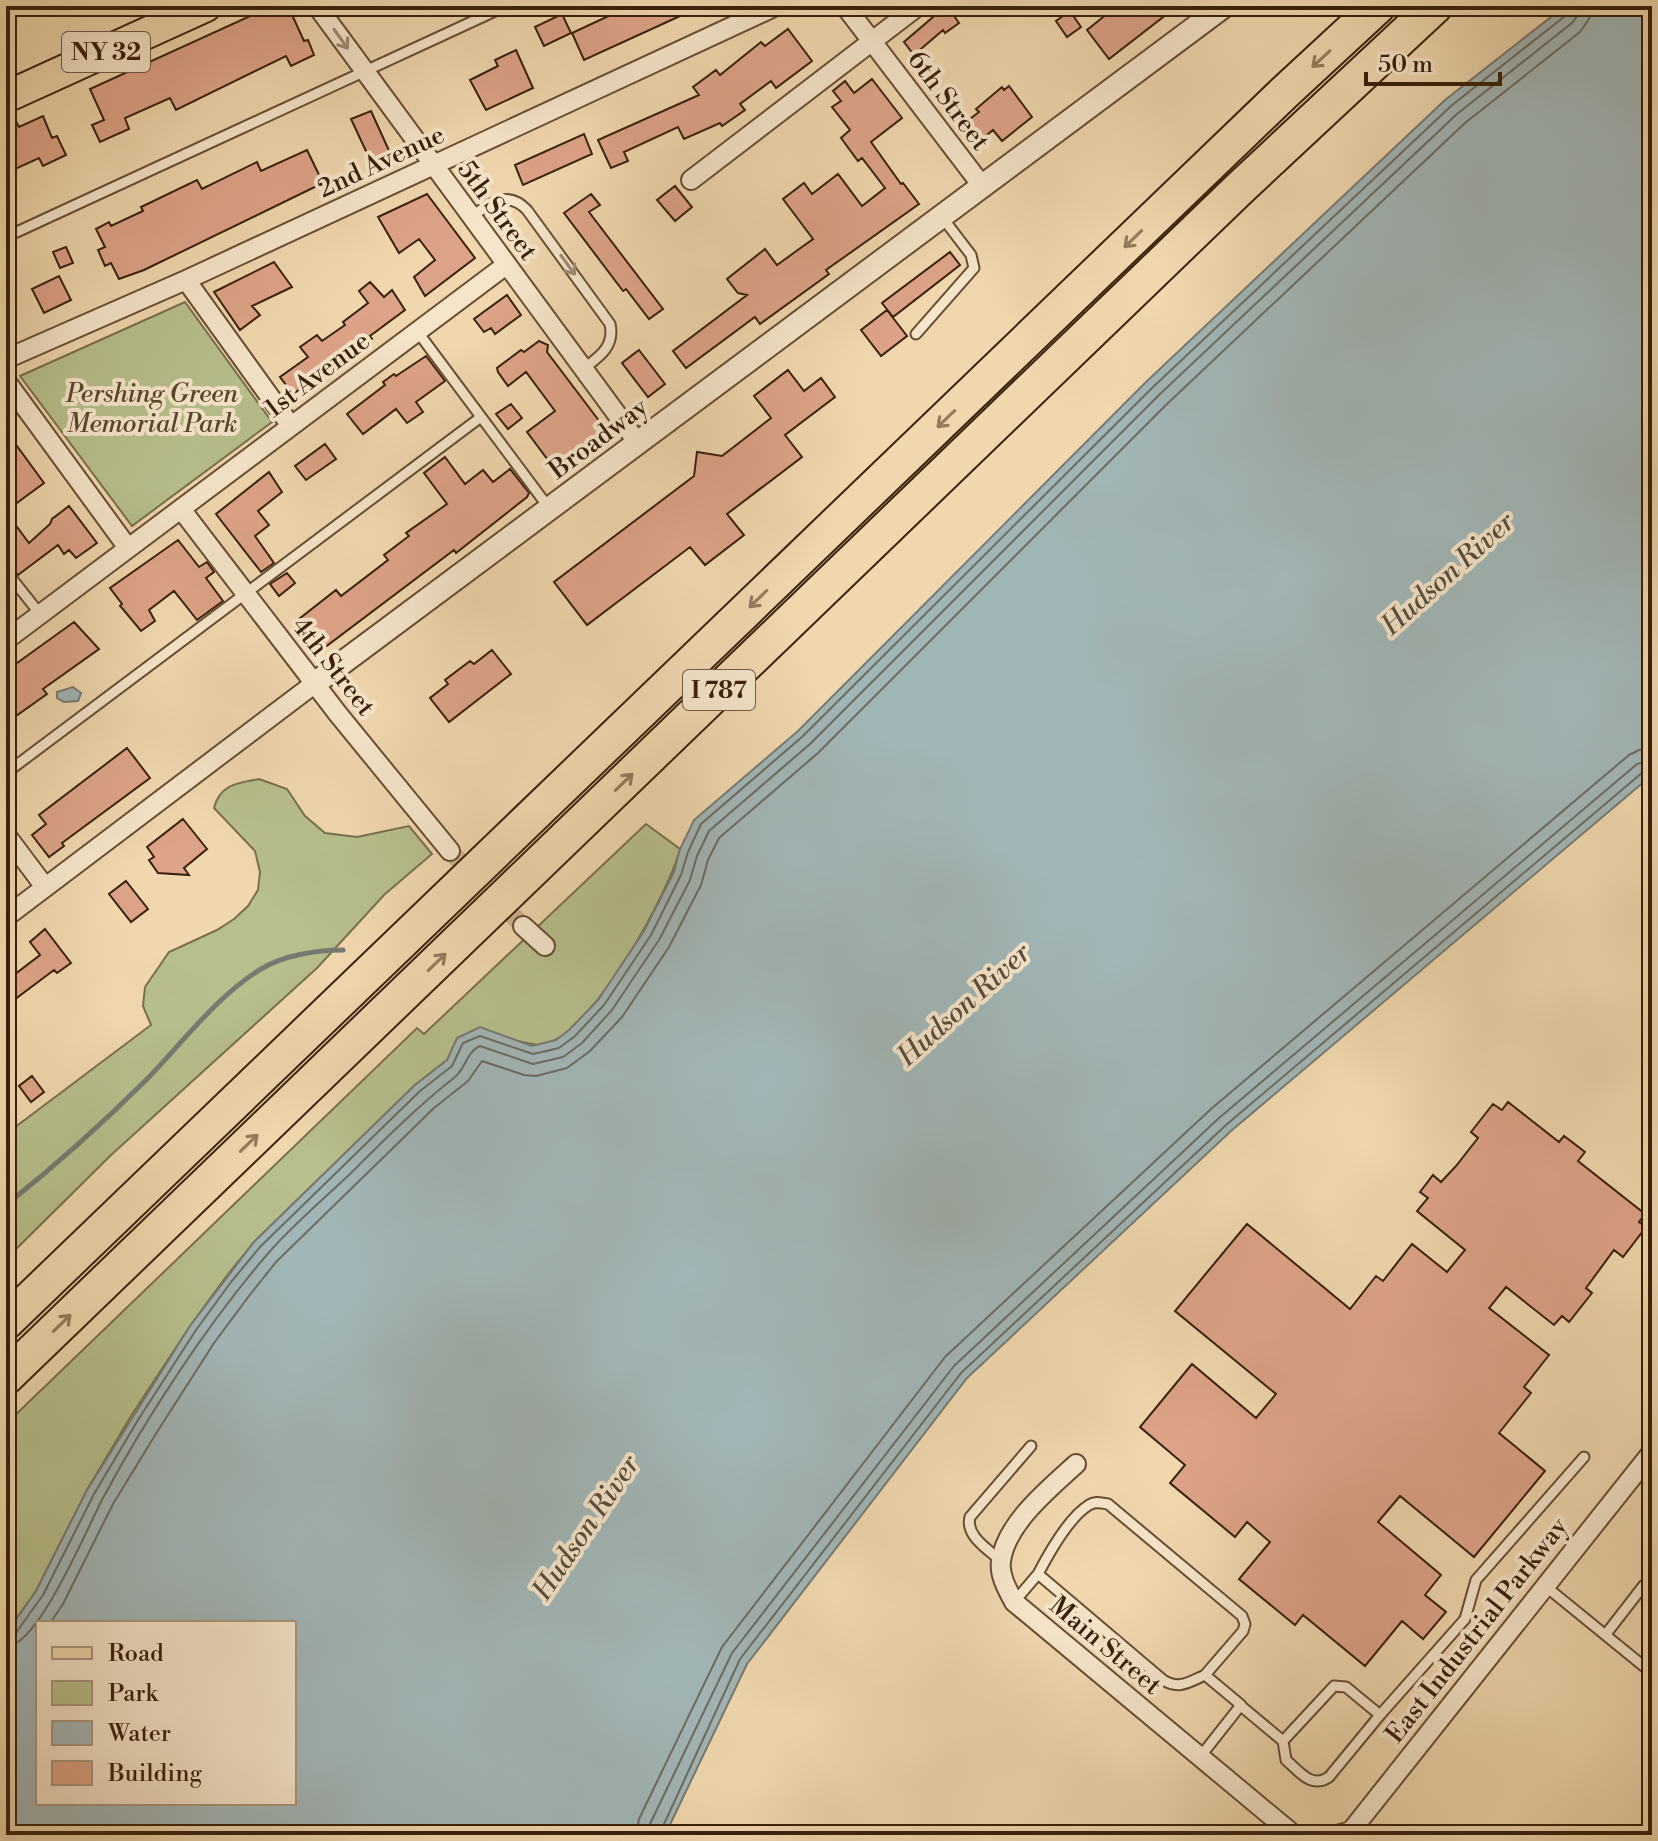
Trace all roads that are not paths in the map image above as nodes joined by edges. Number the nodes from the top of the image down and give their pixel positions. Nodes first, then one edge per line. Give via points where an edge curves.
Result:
1 (206, 6) edge
2 (317, 6) edge
3 (506, 6) edge
4 (776, 6) edge
5 (845, 6) edge
6 (918, 6) edge
7 (1224, 6) edge
8 (1378, 6) edge
9 (1435, 6) edge
10 (872, 42) junction
11 (365, 72) junction
12 (6, 97) edge
13 (433, 166) junction
14 (691, 180) dead end
15 (983, 187) junction
16 (471, 217) junction
17 (942, 217) junction
18 (6, 237) edge
19 (506, 265) junction
20 (186, 280) junction
21 (417, 331) junction
22 (916, 334) dead end
23 (6, 359) edge
24 (583, 369) junction
25 (6, 381) edge
26 (481, 417) junction
27 (291, 426) junction
28 (638, 443) junction
29 (181, 509) junction
30 (550, 509) junction
31 (128, 548) junction
32 (6, 571) edge
33 (245, 593) junction
34 (40, 614) junction
35 (6, 640) edge
36 (314, 684) junction
37 (6, 773) edge
38 (6, 835) edge
39 (450, 851) tunnel mouth
40 (45, 887) junction
41 (6, 917) edge
42 (523, 926) tunnel mouth
43 (545, 946) dead end
44 (6, 1322) edge
45 (6, 1377) edge
46 (1031, 1446) dead end
47 (1652, 1452) edge
48 (1584, 1457) dead end
49 (1076, 1464) dead end
50 (1001, 1561) junction
51 (1038, 1574) junction
52 (1544, 1585) junction
53 (1652, 1591) edge
54 (1014, 1602) junction
55 (1606, 1634) junction
56 (1652, 1673) edge
57 (1205, 1675) junction
58 (1241, 1706) junction
59 (1380, 1715) junction
60 (1283, 1741) junction
61 (1200, 1757) junction
62 (1294, 1835) edge
63 (1337, 1835) edge

1 - 12 main road, NY 32
2 -> 11 street, 5th Street
3 - 11 lane
4 - 13 street, 2nd Avenue
5 - 10 street, 6th Street
6 - 10 street
7 - 15 street, Broadway
8 -> 44 highway, I 787
45 -> 9 highway, I 787
10 - 14 street
10 - 15 street, 6th Street
11 - 13 street, 5th Street
11 - 18 lane
13 - 16 street, 5th Street
13 - 20 street, 2nd Avenue
15 - 17 street, Broadway
16 - 19 street, 5th Street
16 -> 24 lane via 492,202 507,199 521,204 536,222 611,328 606,350
17 - 22 lane via 971,255 974,268
17 - 28 street, Broadway
19 - 21 street, 1st Avenue
19 - 24 street, 5th Street
20 - 23 street, 2nd Avenue
20 - 27 street
21 - 26 lane
21 - 27 street, 1st Avenue
24 - 28 street, 5th Street
25 - 31 street
26 - 30 lane
26 - 33 lane
27 - 29 street, 1st Avenue
28 - 30 street, Broadway
29 - 31 street, 1st Avenue
29 - 33 street, 4th Street
30 - 36 street, Broadway
31 - 34 street, 1st Avenue
32 - 34 lane
33 - 36 street, 4th Street
33 - 37 lane
34 - 35 street, 1st Avenue
36 - 39 street, 4th Street
36 - 40 street, Broadway
38 - 40 street
40 - 41 street, Broadway
42 - 43 street
46 - 50 lane via 968,1524
47 - 52 street, East Industrial Parkway
48 - 59 lane via 1476,1580 1465,1619
49 - 50 street via 1031,1506
50 - 54 street, Main Street
51 - 54 lane
51 - 57 lane via 1173,1686
51 - 57 lane via 1057,1539 1088,1505 1108,1504 1242,1616 1243,1631
52 - 55 lane
52 - 63 street, East Industrial Parkway via 1351,1831
53 - 55 lane via 1644,1585
54 - 61 street, Main Street
55 - 56 lane
57 - 58 lane
58 - 60 lane
58 - 61 lane
59 - 60 lane via 1346,1687 1334,1686
59 - 60 lane via 1321,1782 1312,1782 1286,1760
61 - 62 street, Main Street

